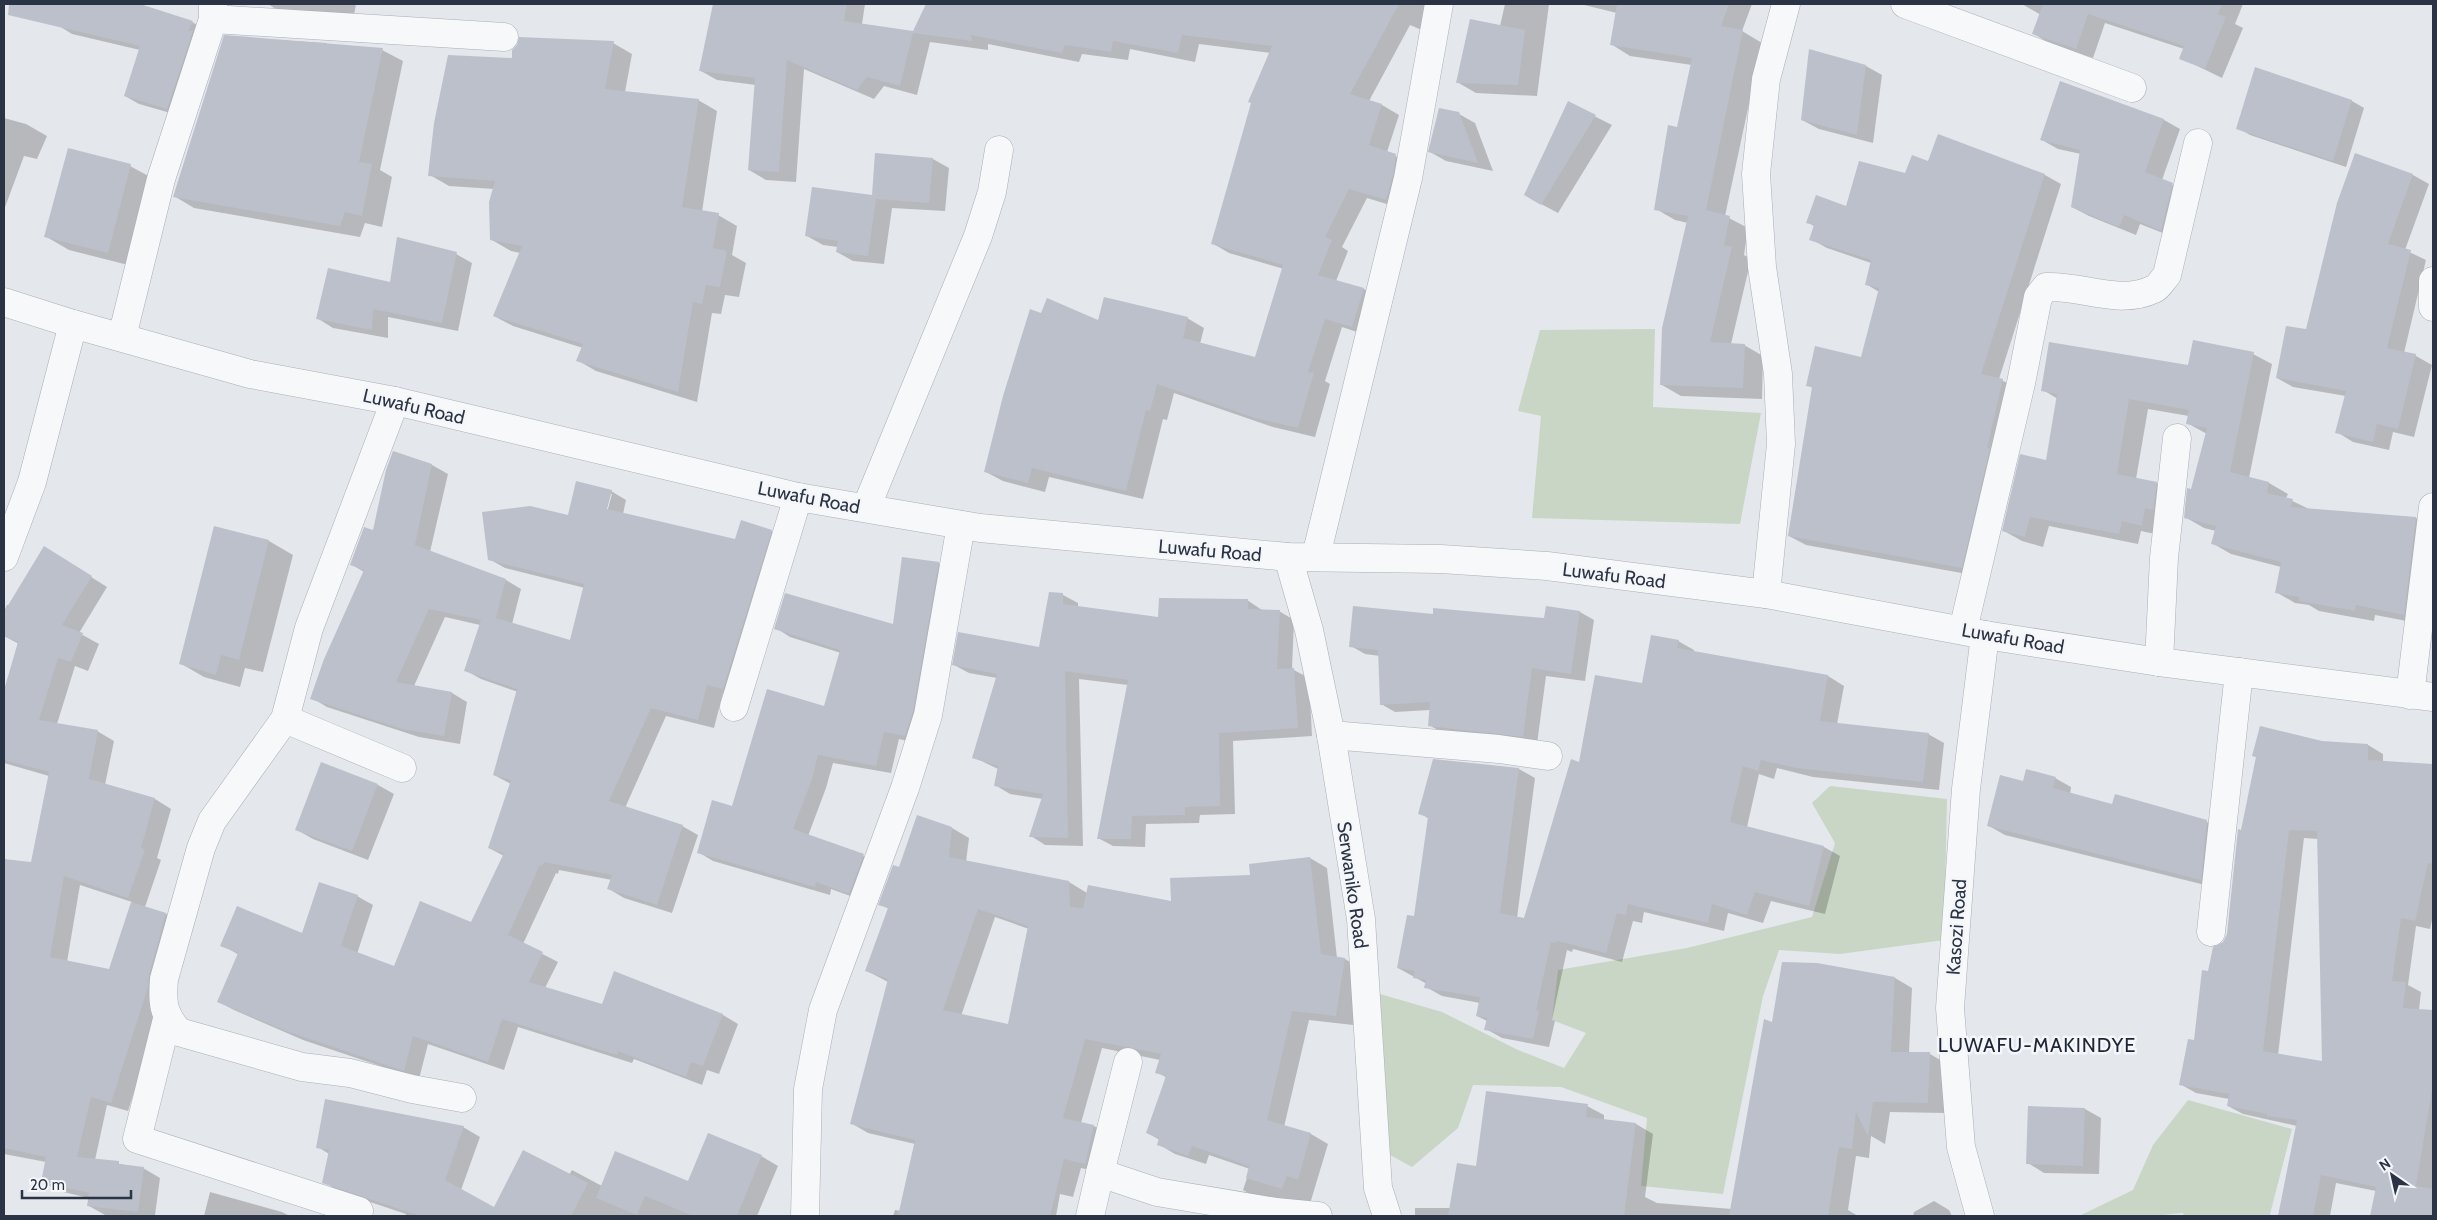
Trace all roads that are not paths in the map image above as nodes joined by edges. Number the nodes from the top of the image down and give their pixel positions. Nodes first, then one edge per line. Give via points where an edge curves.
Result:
1 (1439, 4) edge
2 (1786, 4) edge
3 (1905, 4) edge
4 (213, 12) edge
5 (504, 37) dead end
6 (2132, 88) dead end
7 (2198, 143) dead end
8 (999, 150) dead end
9 (2433, 282) edge
10 (4, 302) edge
11 (2433, 306) edge
12 (73, 324) junction
13 (122, 337) junction
14 (395, 401) junction
15 (2178, 438) dead end
16 (798, 497) junction
17 (2433, 507) edge
18 (866, 508) junction
19 (961, 525) junction
20 (1316, 556) junction
21 (4, 557) edge
22 (1288, 557) junction
23 (1766, 594) junction
24 (1974, 633) junction
25 (2160, 662) junction
26 (2239, 672) junction
27 (2422, 696) edge
28 (734, 707) dead end
29 (285, 719) junction
30 (1330, 735) junction
31 (1548, 756) dead end
32 (402, 768) dead end
33 (2211, 932) dead end
34 (167, 1019) junction
35 (1128, 1062) dead end
36 (462, 1098) dead end
37 (1100, 1173) junction
38 (359, 1211) dead end
39 (805, 1216) edge
40 (1090, 1216) edge
41 (1318, 1216) edge
42 (1387, 1216) edge
43 (1980, 1216) edge

1 - 20 street via 1408,178
2 - 23 street via 1766,79 1756,174 1762,267 1778,374 1781,444
3 - 6 street
4 - 5 street
4 - 13 street via 161,179
7 - 24 street, Kasozi Road via 2166,275 2155,289 2124,297 2046,287 2038,297
8 - 18 street via 992,192 978,236
9 - 11 street
10 - 12 street, Luwafu Road
12 - 13 street, Luwafu Road
12 - 21 street via 32,482
13 - 14 street, Luwafu Road via 250,374
14 - 16 street, Luwafu Road
14 - 29 street via 309,628
15 - 25 street via 2164,558
16 - 18 street, Luwafu Road
16 - 28 street
17 - 27 street
18 - 19 street, Luwafu Road
19 - 22 street, Luwafu Road
19 - 39 street via 928,715 905,788 823,1010 808,1090
20 - 22 street, Luwafu Road
20 - 23 street, Luwafu Road via 1547,566
22 - 30 street, Serwaniko Road via 1309,630
23 - 24 street, Luwafu Road
24 - 25 street, Luwafu Road
24 - 43 street, Kasozi Road via 1950,1008 1961,1147
25 - 26 street, Luwafu Road
26 - 27 street, Luwafu Road
26 - 33 street
29 - 32 street
29 - 34 street via 212,821 201,848 164,979
30 - 31 street
30 - 42 street, Serwaniko Road via 1361,919 1378,1188
34 - 36 street via 179,1032 302,1067 350,1073
34 - 38 street via 137,1139
35 - 37 street
37 - 40 street
37 - 41 street via 1157,1192

